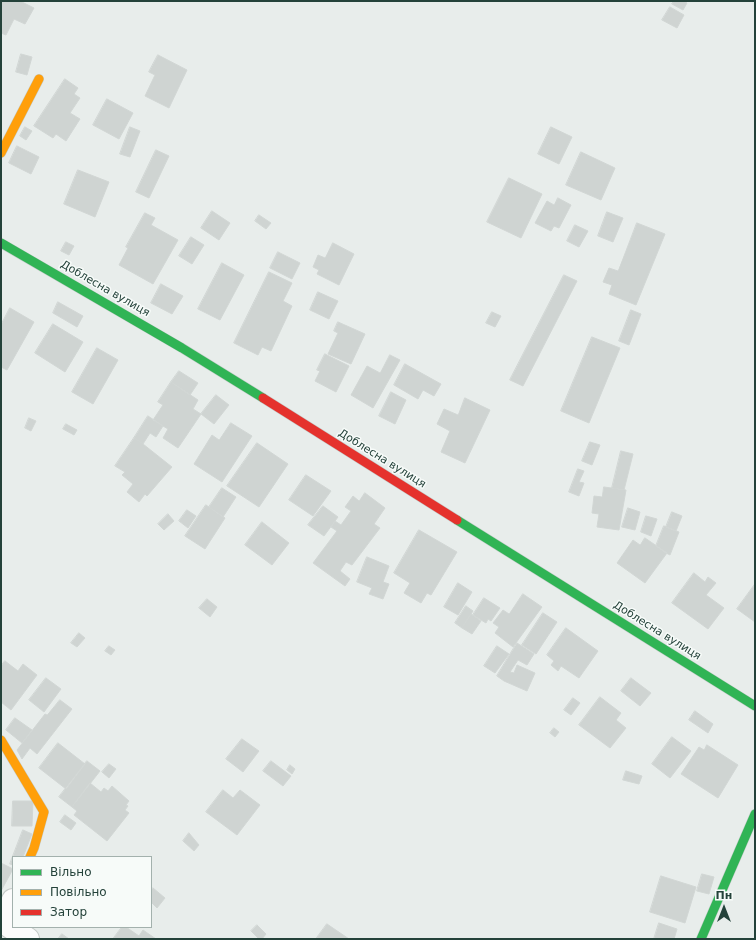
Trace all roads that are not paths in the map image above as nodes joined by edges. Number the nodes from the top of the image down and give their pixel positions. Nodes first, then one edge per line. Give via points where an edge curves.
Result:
1 (39, 79) dead end
2 (1, 152) edge
3 (1, 243) edge
4 (752, 698) edge
5 (1, 740) edge
6 (755, 814) edge
7 (30, 856) edge
8 (12, 902) edge
9 (2, 922) edge
10 (28, 939) edge
11 (701, 939) edge

1 - 2 street
3 - 4 street, Доблесна вулиця via 182,348 670,654
5 - 7 street via 44,812
6 - 11 street
8 - 9 street
9 - 10 street

